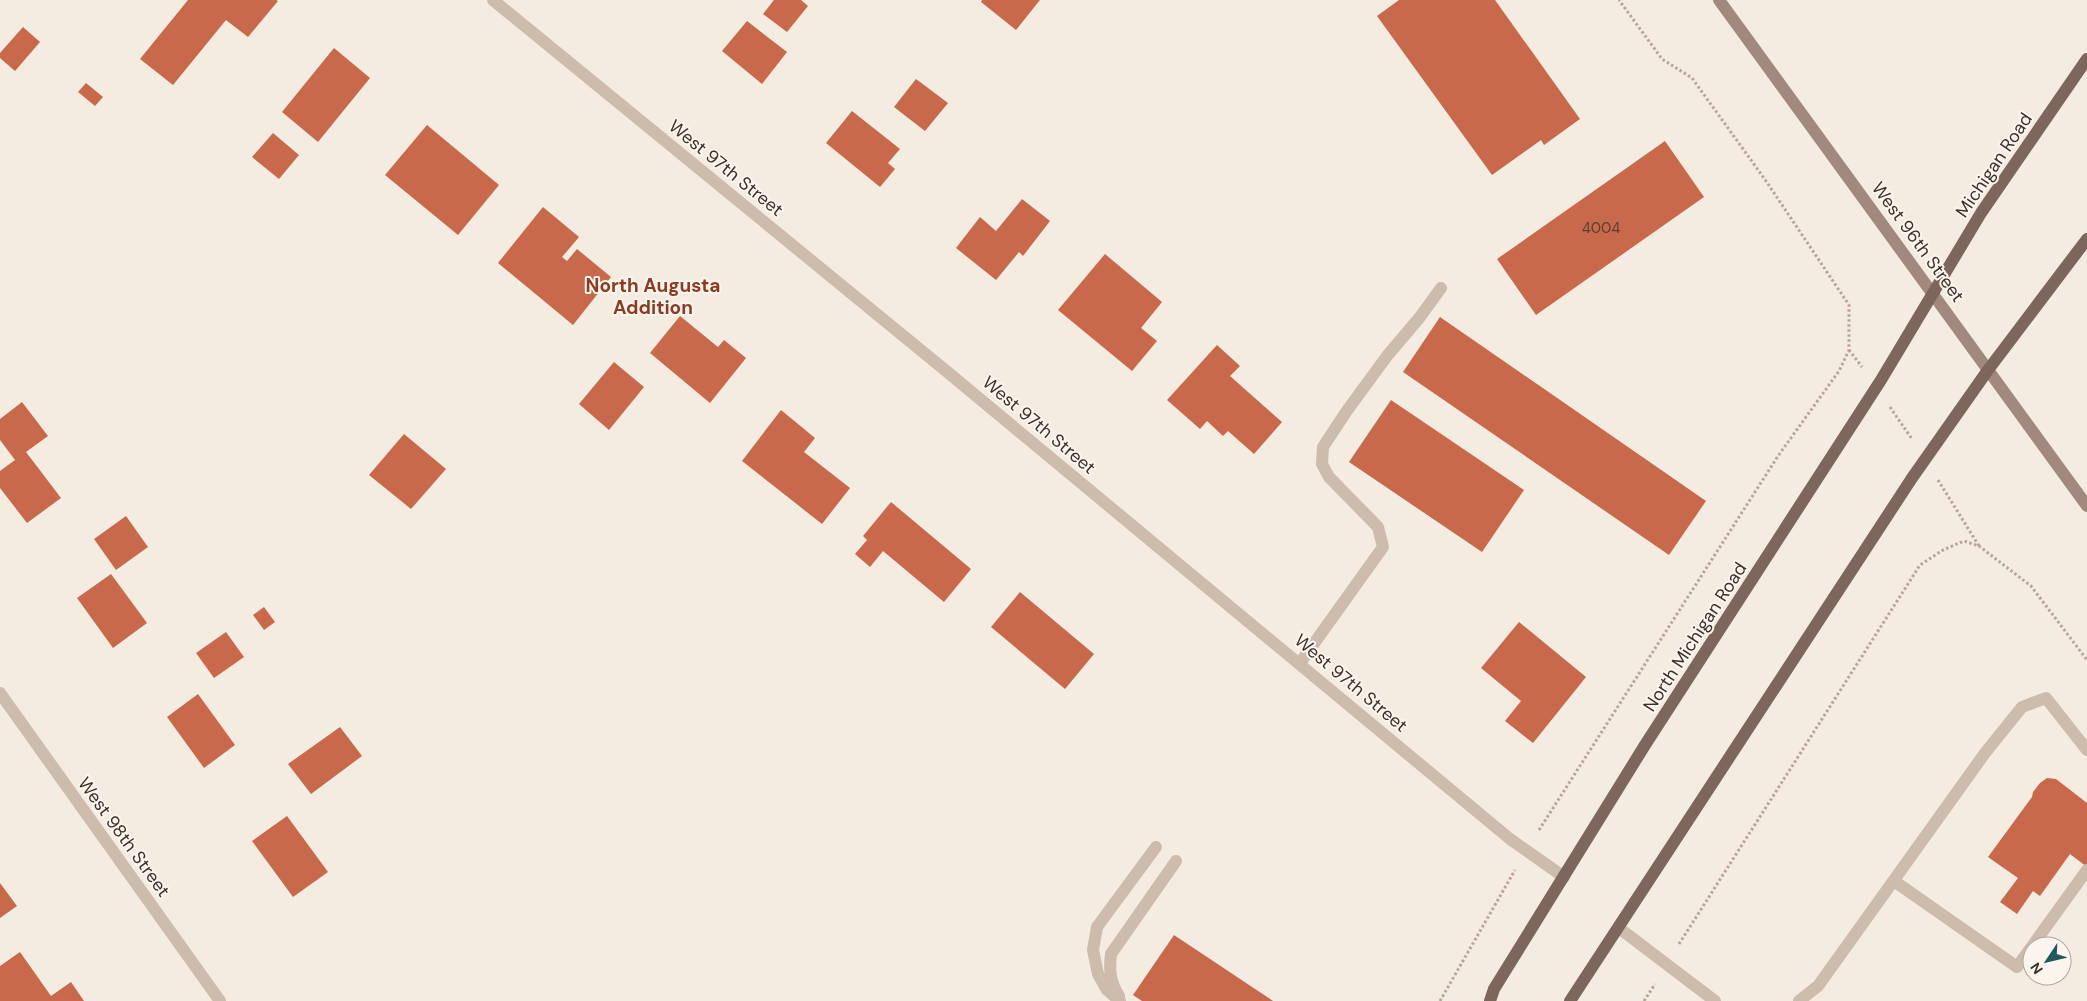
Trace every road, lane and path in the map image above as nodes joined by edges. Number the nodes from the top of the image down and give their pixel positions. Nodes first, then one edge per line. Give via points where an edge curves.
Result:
1 (492, 0) edge
2 (1619, 0) edge
3 (1719, 0) edge
4 (2087, 58) edge
5 (2087, 239) edge
6 (1441, 288) dead end
7 (1934, 294) junction
8 (1988, 370) junction
9 (2087, 506) edge
10 (2087, 660) edge
11 (1300, 663) junction
12 (0, 693) edge
13 (2087, 750) edge
14 (1156, 847) dead end
15 (1526, 850) junction
16 (1176, 861) dead end
17 (2087, 870) edge
18 (1564, 876) junction
19 (1894, 881) junction
20 (1694, 920) dead end
21 (1618, 928) junction
22 (220, 1001) edge
23 (1121, 1001) edge
24 (1440, 1001) edge
25 (1490, 1001) edge
26 (1570, 1001) edge
27 (1715, 1001) edge
28 (1799, 1001) edge

1 - 11 street, West 97th Street
2 - 15 path via 1662,59 1692,78 1849,305 1849,350 1840,371 1778,456
3 - 7 street, West 96th Street
4 - 7 main road, Michigan Road via 1981,213
5 - 8 main road
6 - 11 street via 1386,356 1323,447 1322,464 1329,477 1378,527 1384,547
7 - 8 street, West 96th Street
7 - 18 main road, North Michigan Road
8 - 9 street, West 96th Street
8 - 21 main road via 1912,478
10 - 20 path via 2031,586 1979,546 1964,541 1920,565
11 - 15 street, West 97th Street
12 - 22 street, West 98th Street
13 - 19 street via 2046,698 2022,707 1985,753
14 - 23 street via 1097,928 1093,950 1098,974 1106,990
15 - 18 street, West 97th Street
15 - 24 path
16 - 23 street via 1112,954 1109,969
17 - 19 street via 2017,967
18 - 25 main road, North Michigan Road via 1494,989
19 - 28 street via 1818,986
21 - 26 main road
21 - 27 street

